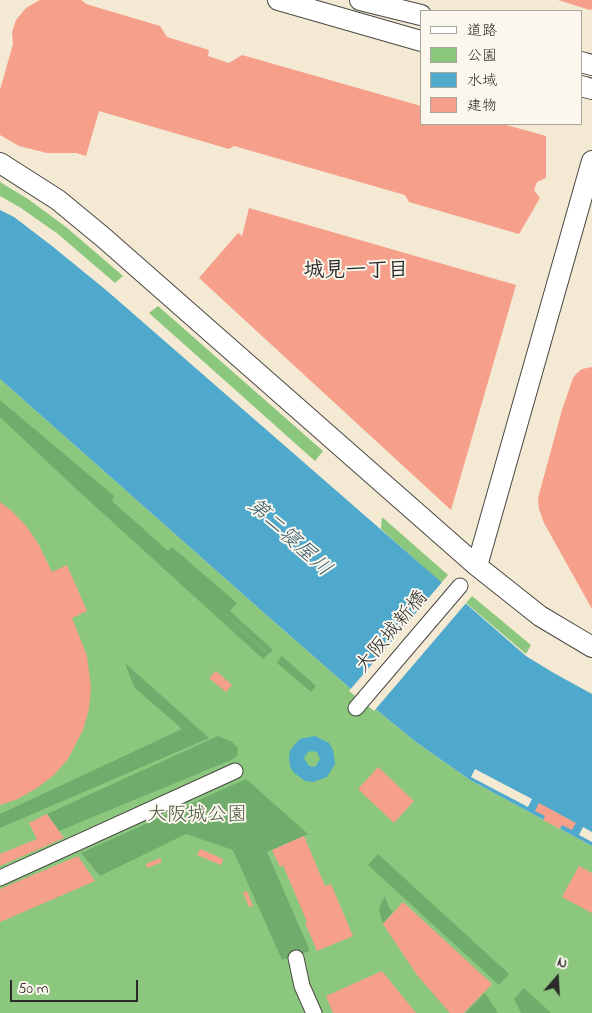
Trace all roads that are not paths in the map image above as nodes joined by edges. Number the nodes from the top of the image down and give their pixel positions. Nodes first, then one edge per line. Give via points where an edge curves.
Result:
1 (278, 0) edge
2 (360, 0) edge
3 (420, 16) edge
4 (420, 41) edge
5 (592, 161) edge
6 (0, 163) edge
7 (476, 566) junction
8 (460, 586) dead end
9 (592, 647) edge
10 (356, 708) dead end
11 (235, 771) dead end
12 (0, 878) edge
13 (296, 958) dead end
14 (314, 1013) edge

1 - 4 street
2 - 3 street
5 - 7 street
6 - 7 street via 58,200 104,238
7 - 9 street via 540,616
8 - 10 street, 大阪城新橋
11 - 12 street
13 - 14 street via 302,986

